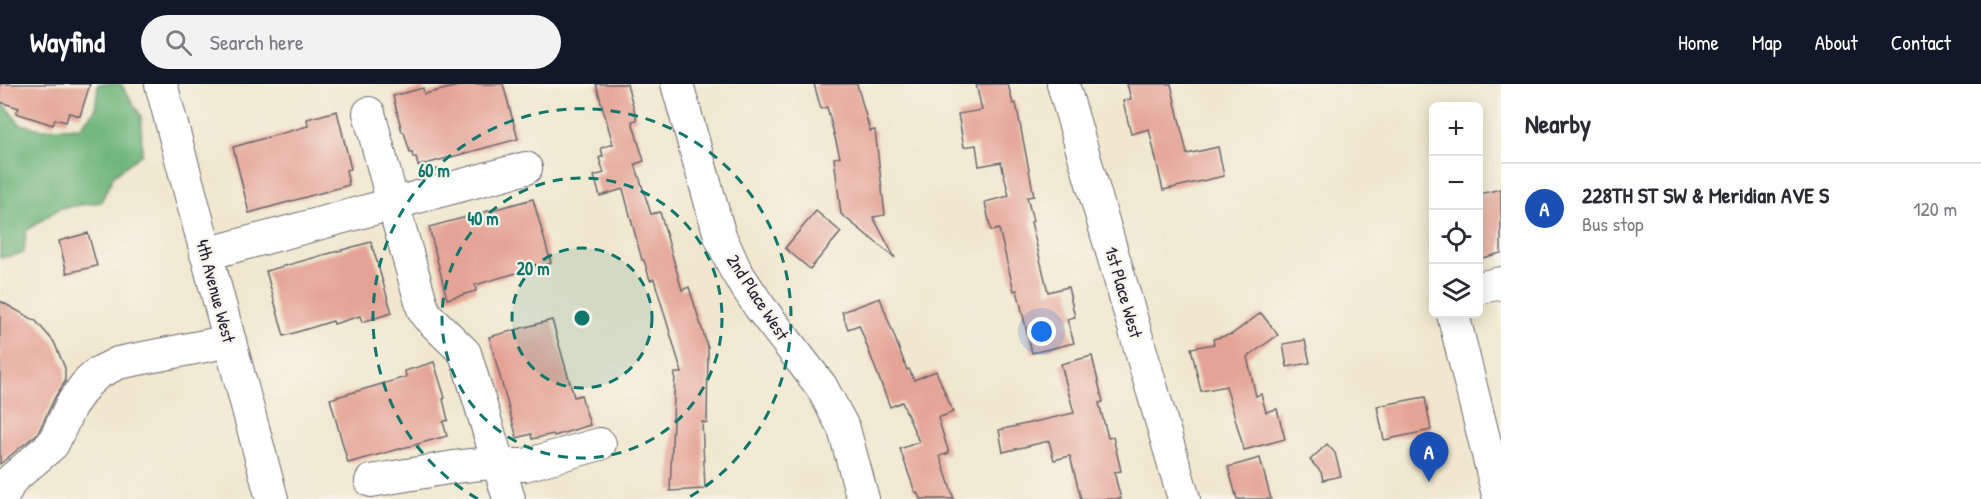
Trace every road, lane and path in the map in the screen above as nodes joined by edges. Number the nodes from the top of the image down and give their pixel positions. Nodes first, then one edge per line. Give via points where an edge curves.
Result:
1 (161, 84) edge
2 (676, 84) edge
3 (1064, 84) edge
4 (369, 113) dead end
5 (526, 168) dead end
6 (393, 204) junction
7 (206, 254) junction
8 (1501, 283) edge
9 (1483, 287) edge
10 (1454, 318) edge
11 (230, 341) junction
12 (1490, 416) edge
13 (600, 444) dead end
14 (499, 462) junction
15 (371, 481) dead end
16 (2, 499) edge
17 (272, 499) edge
18 (509, 499) edge
19 (863, 499) edge
20 (1184, 499) edge
21 (1499, 499) edge

1 - 7 street, 4th Avenue West
2 - 19 street, 2nd Place West via 720,236 736,271 759,306 821,386 844,429
3 - 20 street, 1st Place West
4 - 6 street
5 - 6 street
6 - 7 street
6 - 14 street via 423,309 465,353
7 - 11 street, 4th Avenue West
8 - 9 street
10 - 12 street
11 - 16 street via 117,363 98,373 71,405 53,444 11,480
11 - 17 street, 4th Avenue West
12 - 21 street
13 - 14 street via 525,465
14 - 15 street
14 - 18 street

